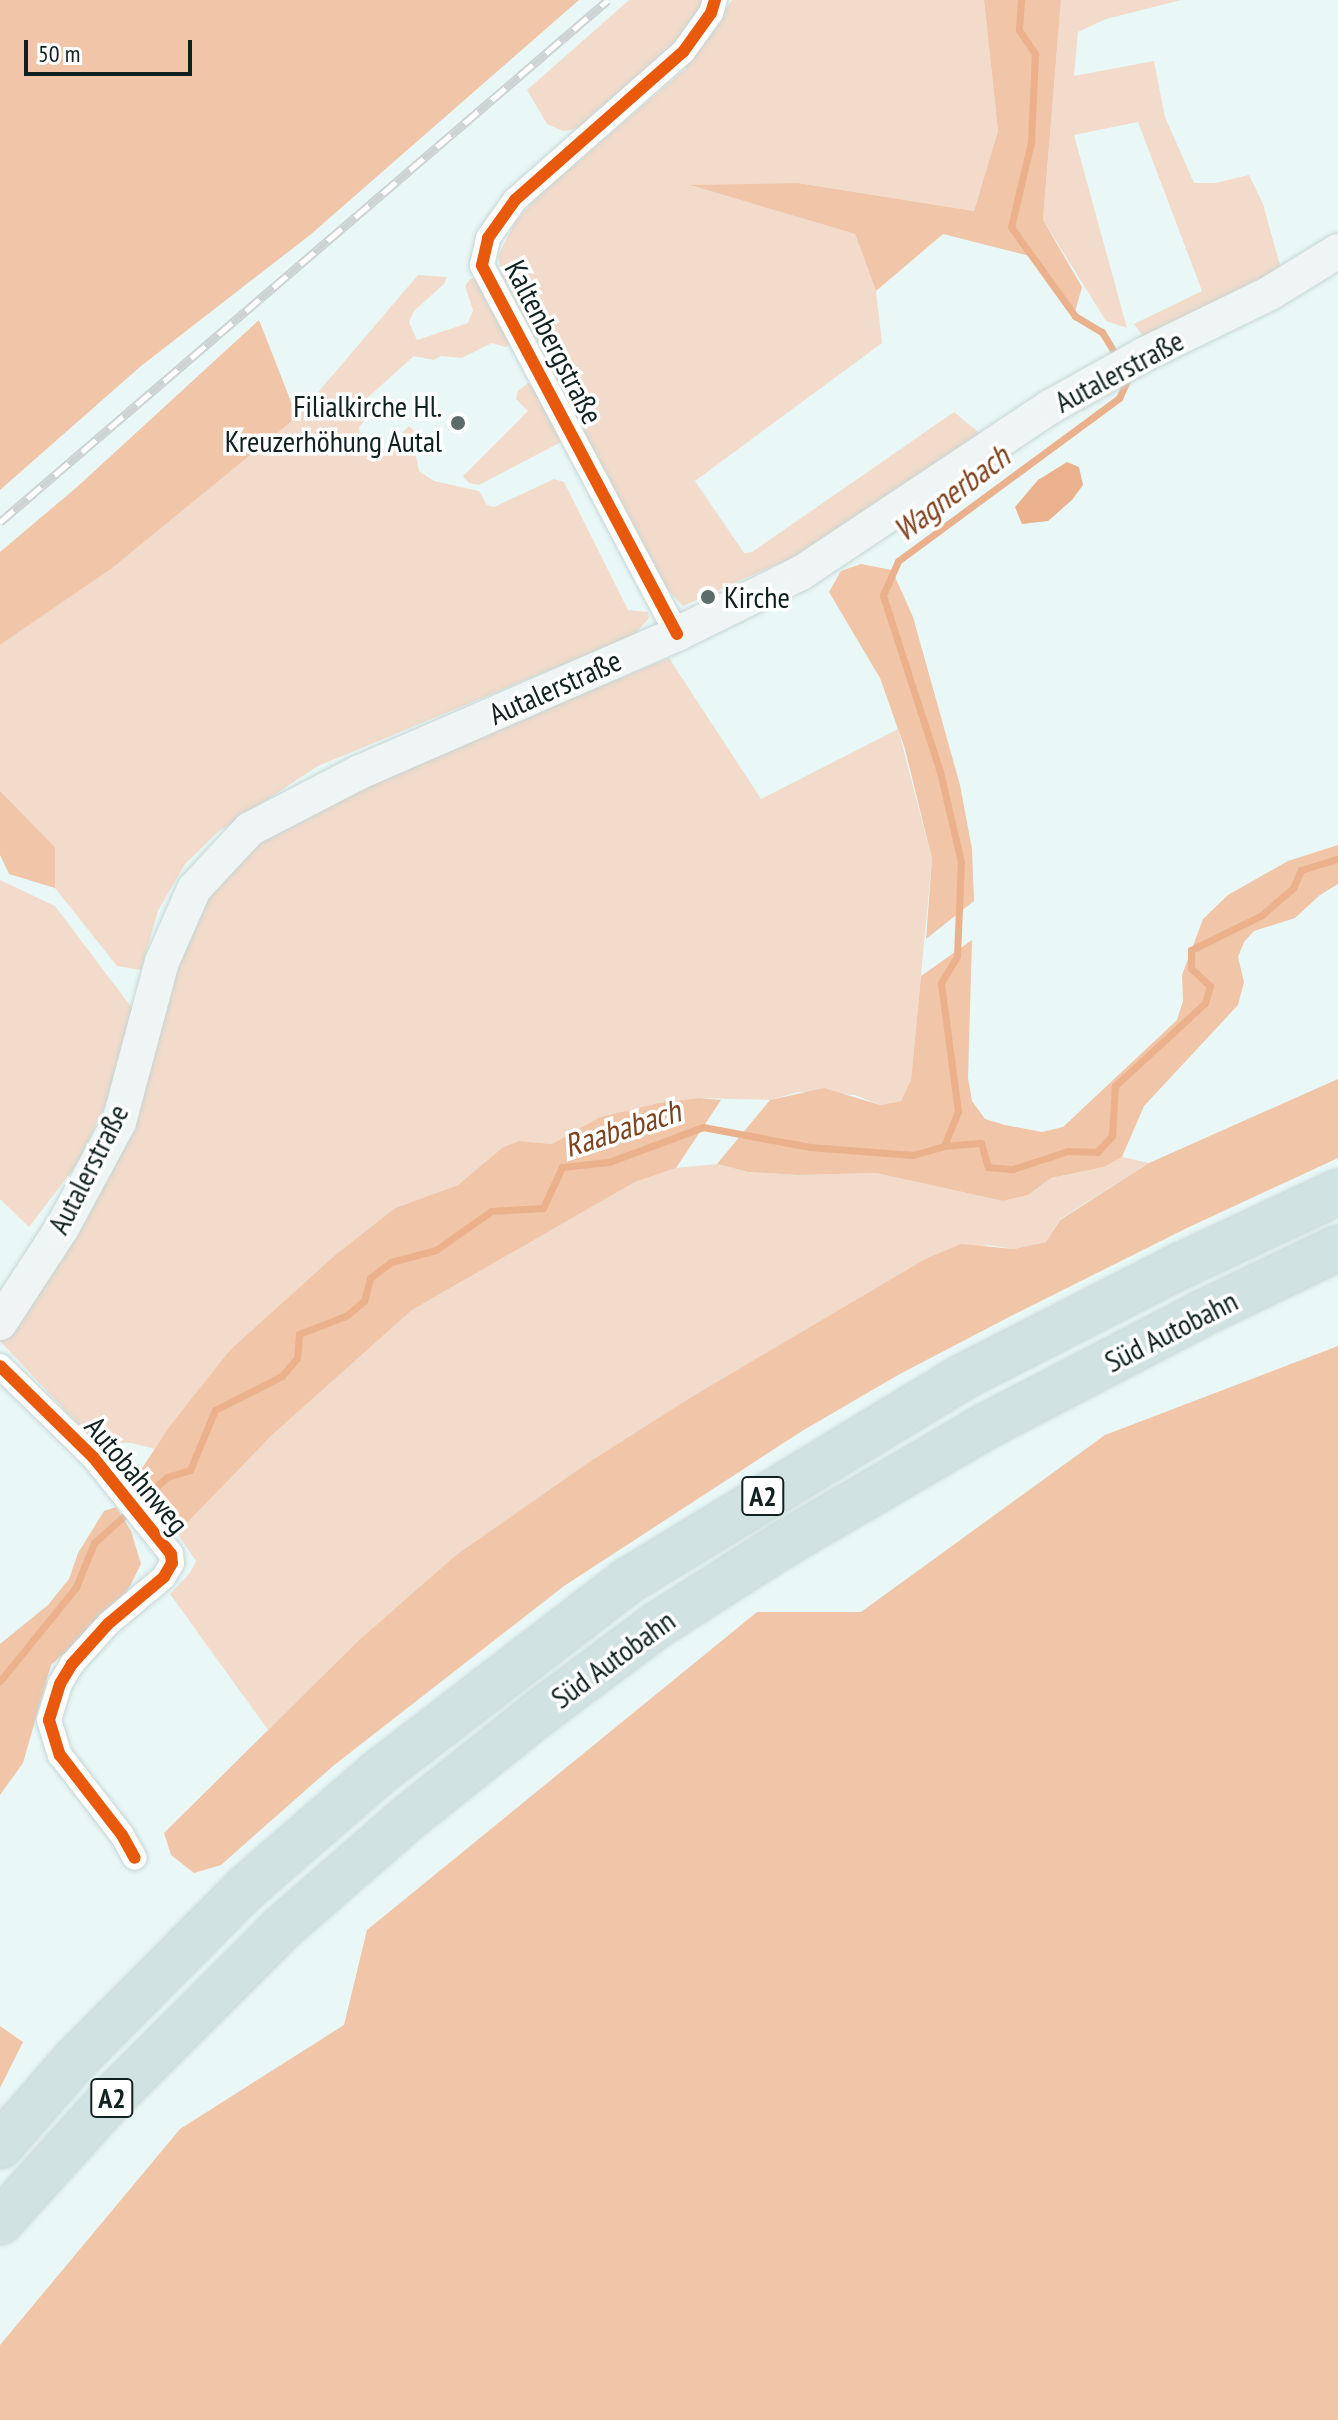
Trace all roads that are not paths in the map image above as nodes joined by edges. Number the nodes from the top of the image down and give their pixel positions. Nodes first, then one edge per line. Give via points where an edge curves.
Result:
1 (715, 0) edge
2 (1338, 251) edge
3 (677, 634) junction
4 (1338, 1192) edge
5 (1338, 1248) edge
6 (0, 1323) edge
7 (0, 1366) edge
8 (135, 1858) dead end
9 (0, 2146) edge
10 (0, 2222) edge

1 - 3 street, Kaltenbergstraße via 683,52 515,200 488,238 482,265
2 - 3 main road, Autalerstraße via 1270,293 1104,375 801,573
3 - 6 main road, Autalerstraße via 360,772 250,829 194,889 162,962 119,1122 62,1228
4 - 9 highway, Süd Autobahn / A2 via 963,1377 629,1580 377,1774 246,1888 75,2060
5 - 10 highway, Süd Autobahn / A2 via 988,1425 657,1625 433,1798 283,1927 113,2097
7 - 8 street, Autobahnweg via 93,1457 171,1554 170,1569 80,1654 60,1684 49,1720 60,1755

